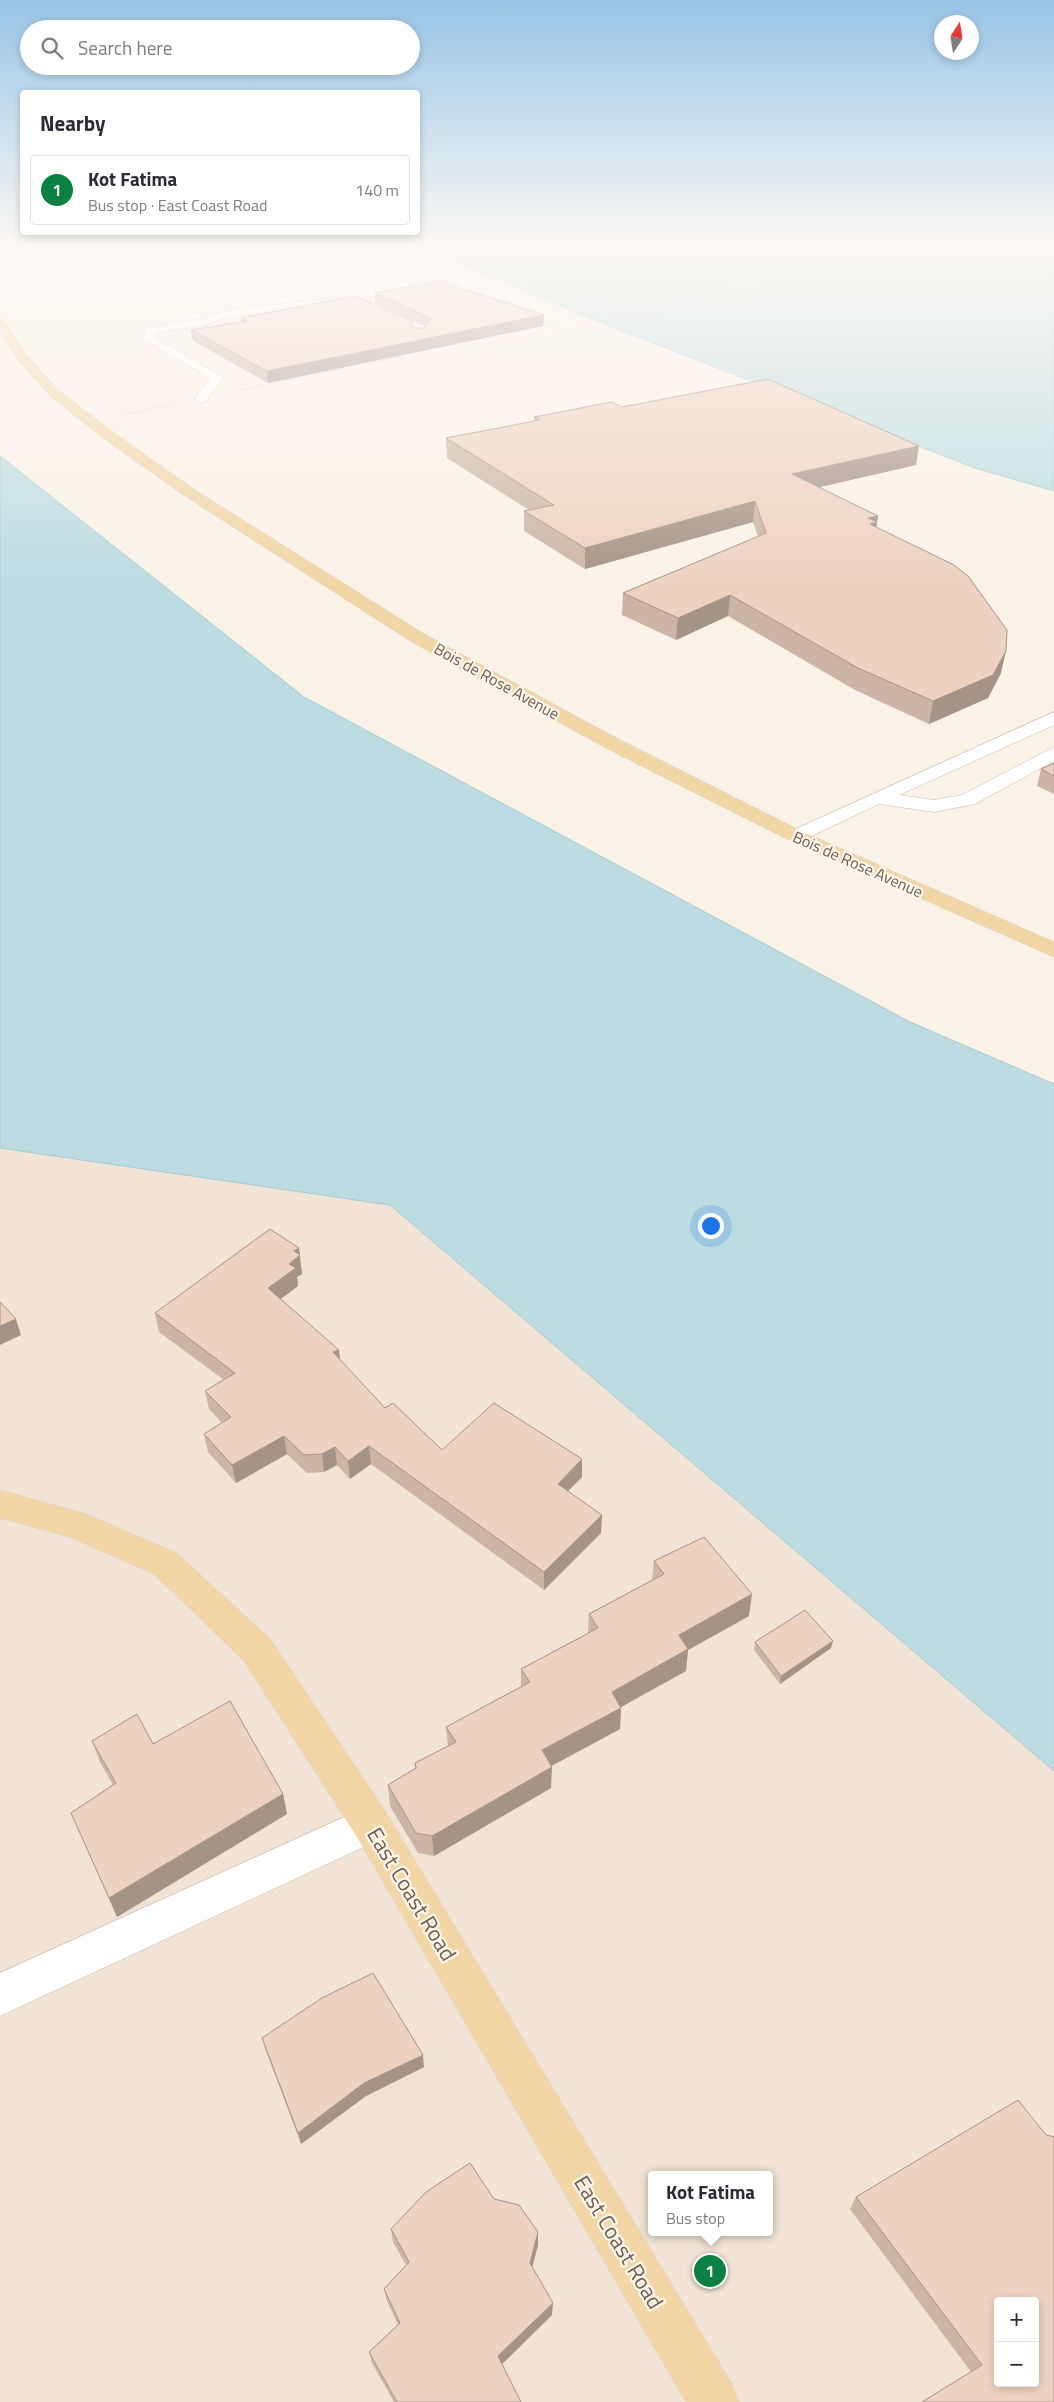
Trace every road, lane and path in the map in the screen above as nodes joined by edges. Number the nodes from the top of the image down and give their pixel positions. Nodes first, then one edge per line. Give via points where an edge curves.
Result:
1 (24, 359) edge
2 (185, 359) edge
3 (200, 399) dead end
4 (1054, 718) edge
5 (1054, 753) edge
6 (876, 798) junction
7 (796, 836) junction
8 (1054, 950) edge
9 (0, 1504) edge
10 (371, 1824) junction
11 (0, 1995) edge
12 (714, 2402) edge

1 - 7 main road, Bois de Rose Avenue via 54,392 108,435 190,493 418,638 613,744
2 - 3 lane via 217,377
4 - 6 lane
5 - 6 lane via 968,800 934,806
6 - 7 lane
7 - 8 main road, Bois de Rose Avenue
9 - 10 main road, East Coast Road via 77,1525 166,1564 257,1650
10 - 11 lane
10 - 12 main road, East Coast Road

